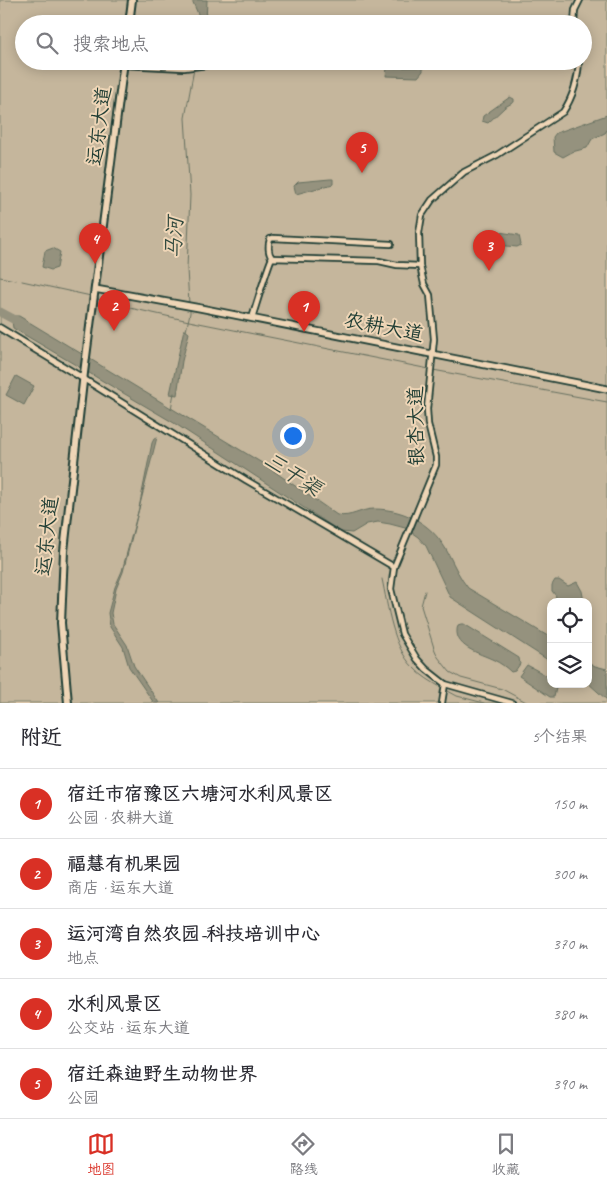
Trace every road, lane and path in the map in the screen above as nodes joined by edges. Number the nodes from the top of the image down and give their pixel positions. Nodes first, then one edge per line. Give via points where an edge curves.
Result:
1 (132, 0) edge
2 (580, 0) edge
3 (130, 15) edge
4 (575, 15) edge
5 (123, 70) edge
6 (578, 70) edge
7 (391, 244) dead end
8 (272, 258) junction
9 (420, 266) junction
10 (95, 288) junction
11 (252, 318) junction
12 (0, 328) edge
13 (433, 354) junction
14 (83, 377) junction
15 (607, 389) edge
16 (394, 567) junction
17 (445, 684) junction
18 (64, 703) edge
19 (68, 703) edge
20 (442, 703) edge
21 (512, 703) edge

1 - 3 main road
2 - 4 street
5 - 10 main road, 运东大道
6 - 9 street, 银杏大道 via 570,102 563,112 464,172 432,200 422,215
7 - 8 street via 273,238 269,243
8 - 9 street via 379,261
8 - 11 street
9 - 13 street, 银杏大道 via 430,295
10 - 11 street, 农耕大道
10 - 14 main road, 运东大道
11 - 13 street, 农耕大道
12 - 14 street
13 - 15 street, 农耕大道
13 - 16 street, 银杏大道 via 427,409 436,465
14 - 16 street via 246,480
14 - 18 main road, 运东大道 via 58,584 57,626
14 - 19 main road, 运东大道 via 62,585 61,623
16 - 17 street, 银杏大道 via 391,589 402,634 416,659
17 - 20 street
17 - 21 street, 银杏大道

